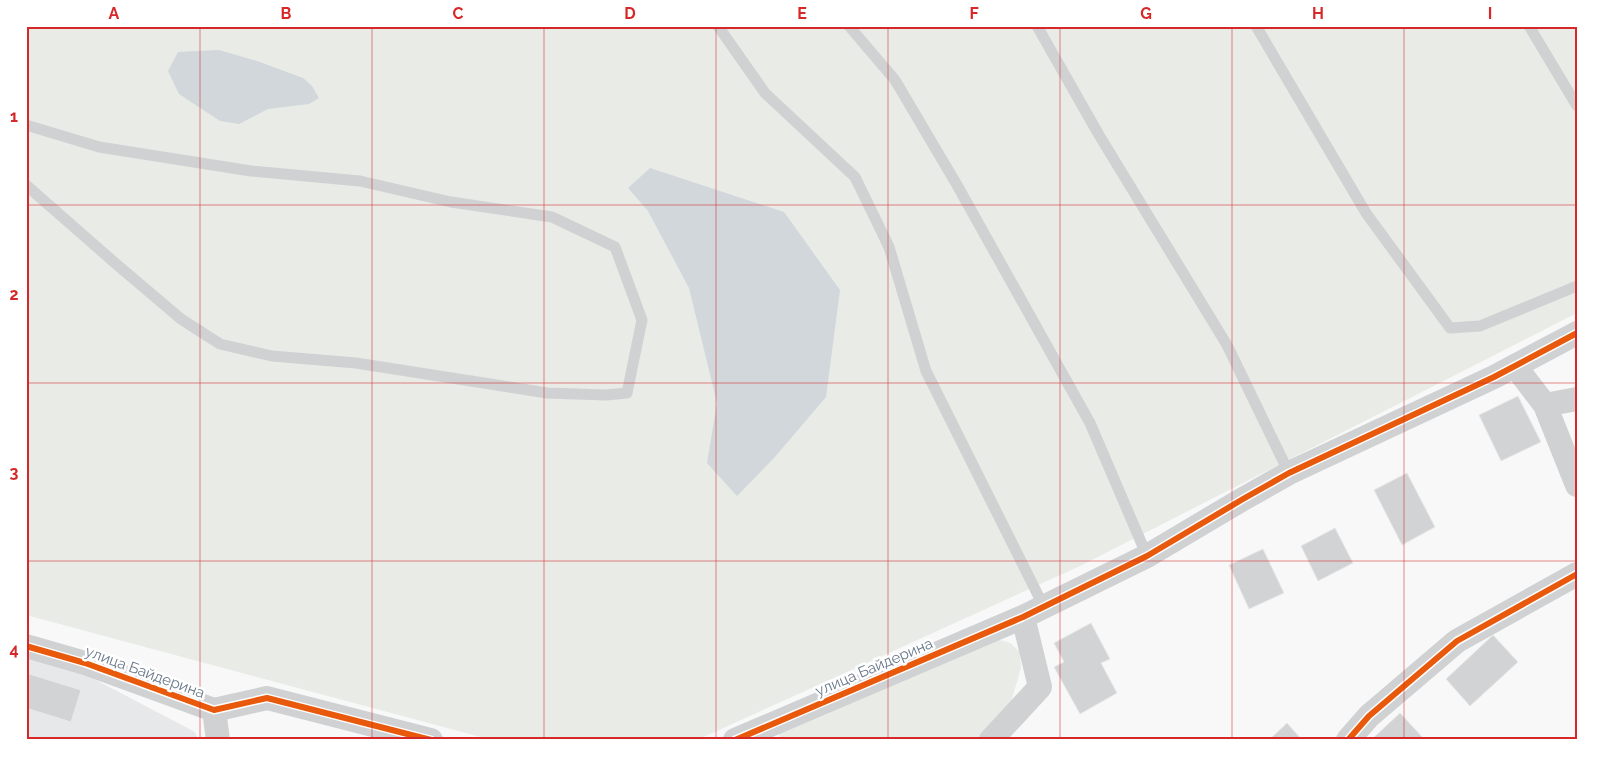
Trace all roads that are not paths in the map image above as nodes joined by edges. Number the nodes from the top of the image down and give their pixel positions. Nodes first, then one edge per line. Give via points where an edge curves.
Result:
1 (718, 26) edge
2 (849, 26) edge
3 (1037, 26) edge
4 (1256, 26) edge
5 (1529, 26) edge
6 (1577, 106) edge
7 (26, 125) edge
8 (26, 185) edge
9 (1577, 286) edge
10 (1577, 333) edge
11 (1515, 366) junction
12 (1577, 399) edge
13 (1545, 405) junction
14 (1289, 473) junction
15 (1577, 485) edge
16 (1147, 556) junction
17 (1577, 574) edge
18 (1044, 607) junction
19 (1023, 617) junction
20 (26, 646) edge
21 (214, 710) junction
22 (218, 740) edge
23 (431, 740) edge
24 (735, 740) edge
25 (991, 740) edge
26 (1348, 740) edge

1 - 18 lane via 765,93 855,177 889,247 926,371
2 - 16 lane via 895,80 957,185 1090,423
3 - 14 lane via 1098,135 1227,346
4 - 9 lane via 1366,213 1450,328 1480,326
5 - 6 lane
7 - 8 lane via 99,147 251,172 360,181 451,202 552,217 615,247 642,320 627,393 547,393 356,364 272,356 220,344 182,319
10 - 11 street, улица Байдерина
11 - 13 street
11 - 14 street, улица Байдерина
12 - 13 street
13 - 15 street
14 - 16 street, улица Байдерина
16 - 18 street, улица Байдерина
17 - 26 street via 1456,640 1369,716
18 - 19 street, улица Байдерина
19 - 24 street, улица Байдерина
19 - 25 street via 1040,687
20 - 21 street, улица Байдерина via 85,663
21 - 22 street
21 - 23 street, улица Байдерина via 267,698

